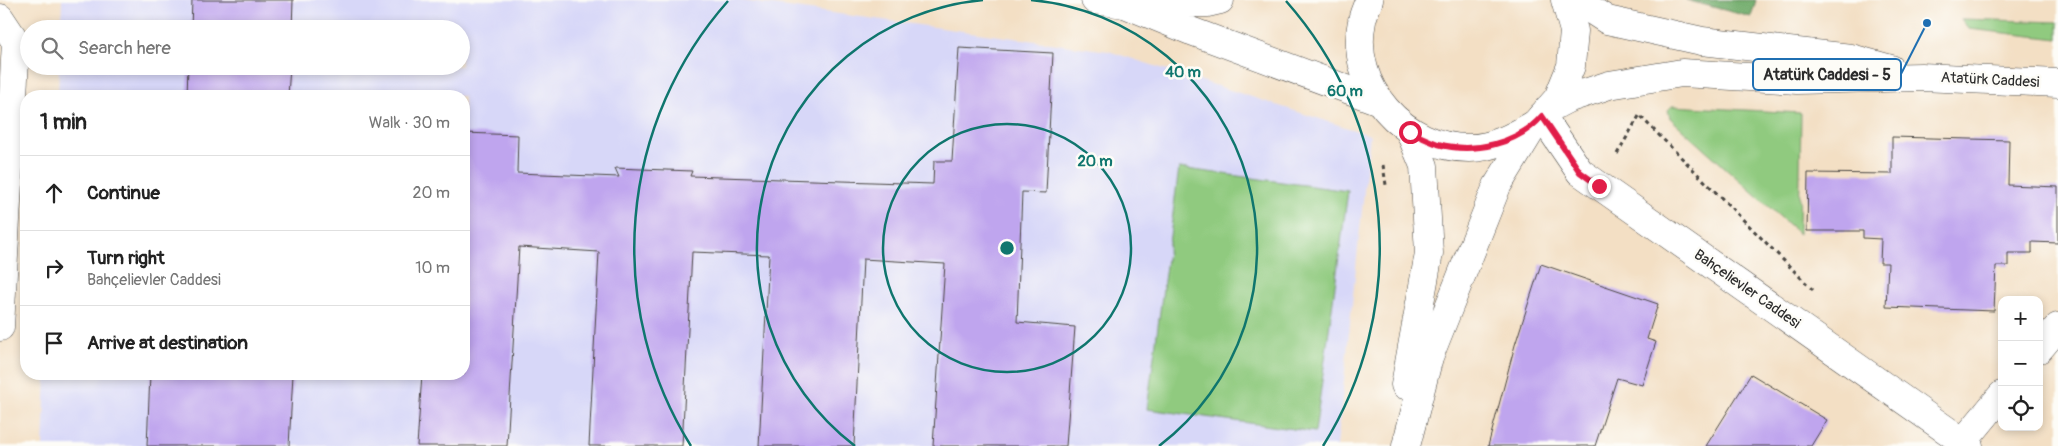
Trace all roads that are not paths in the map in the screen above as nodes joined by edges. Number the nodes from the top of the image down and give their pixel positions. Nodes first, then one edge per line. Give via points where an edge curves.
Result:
1 (1095, 0) edge
2 (1369, 0) edge
3 (1565, 0) edge
4 (1576, 0) edge
5 (1213, 1) edge
6 (1125, 4) junction
7 (0, 18) edge
8 (1921, 77) junction
9 (2058, 83) edge
10 (1379, 101) junction
11 (1541, 116) junction
12 (1410, 132) junction
13 (0, 327) edge
14 (2058, 327) edge
15 (2043, 345) edge
16 (1998, 400) edge
17 (1965, 444) edge
18 (1394, 446) edge
19 (1406, 446) edge

1 - 6 main road
2 - 10 main road via 1362,22 1360,54 1368,84
3 - 11 main road via 1574,31 1571,66 1558,98
4 - 8 main road via 1607,20 1702,41 1851,58
5 - 6 main road
6 - 10 main road
7 - 13 main road via 16,42
8 - 9 main road, Atatürk Caddesi
8 - 11 main road via 1797,80 1682,73 1609,85 1567,99
10 - 12 main road
11 - 12 main road via 1505,141 1470,148 1438,144
11 - 17 main road, Bahçelievler Caddesi via 1580,172
11 - 19 main road via 1497,186 1429,357
12 - 18 main road via 1424,166 1429,253
14 - 15 main road
16 - 17 main road

